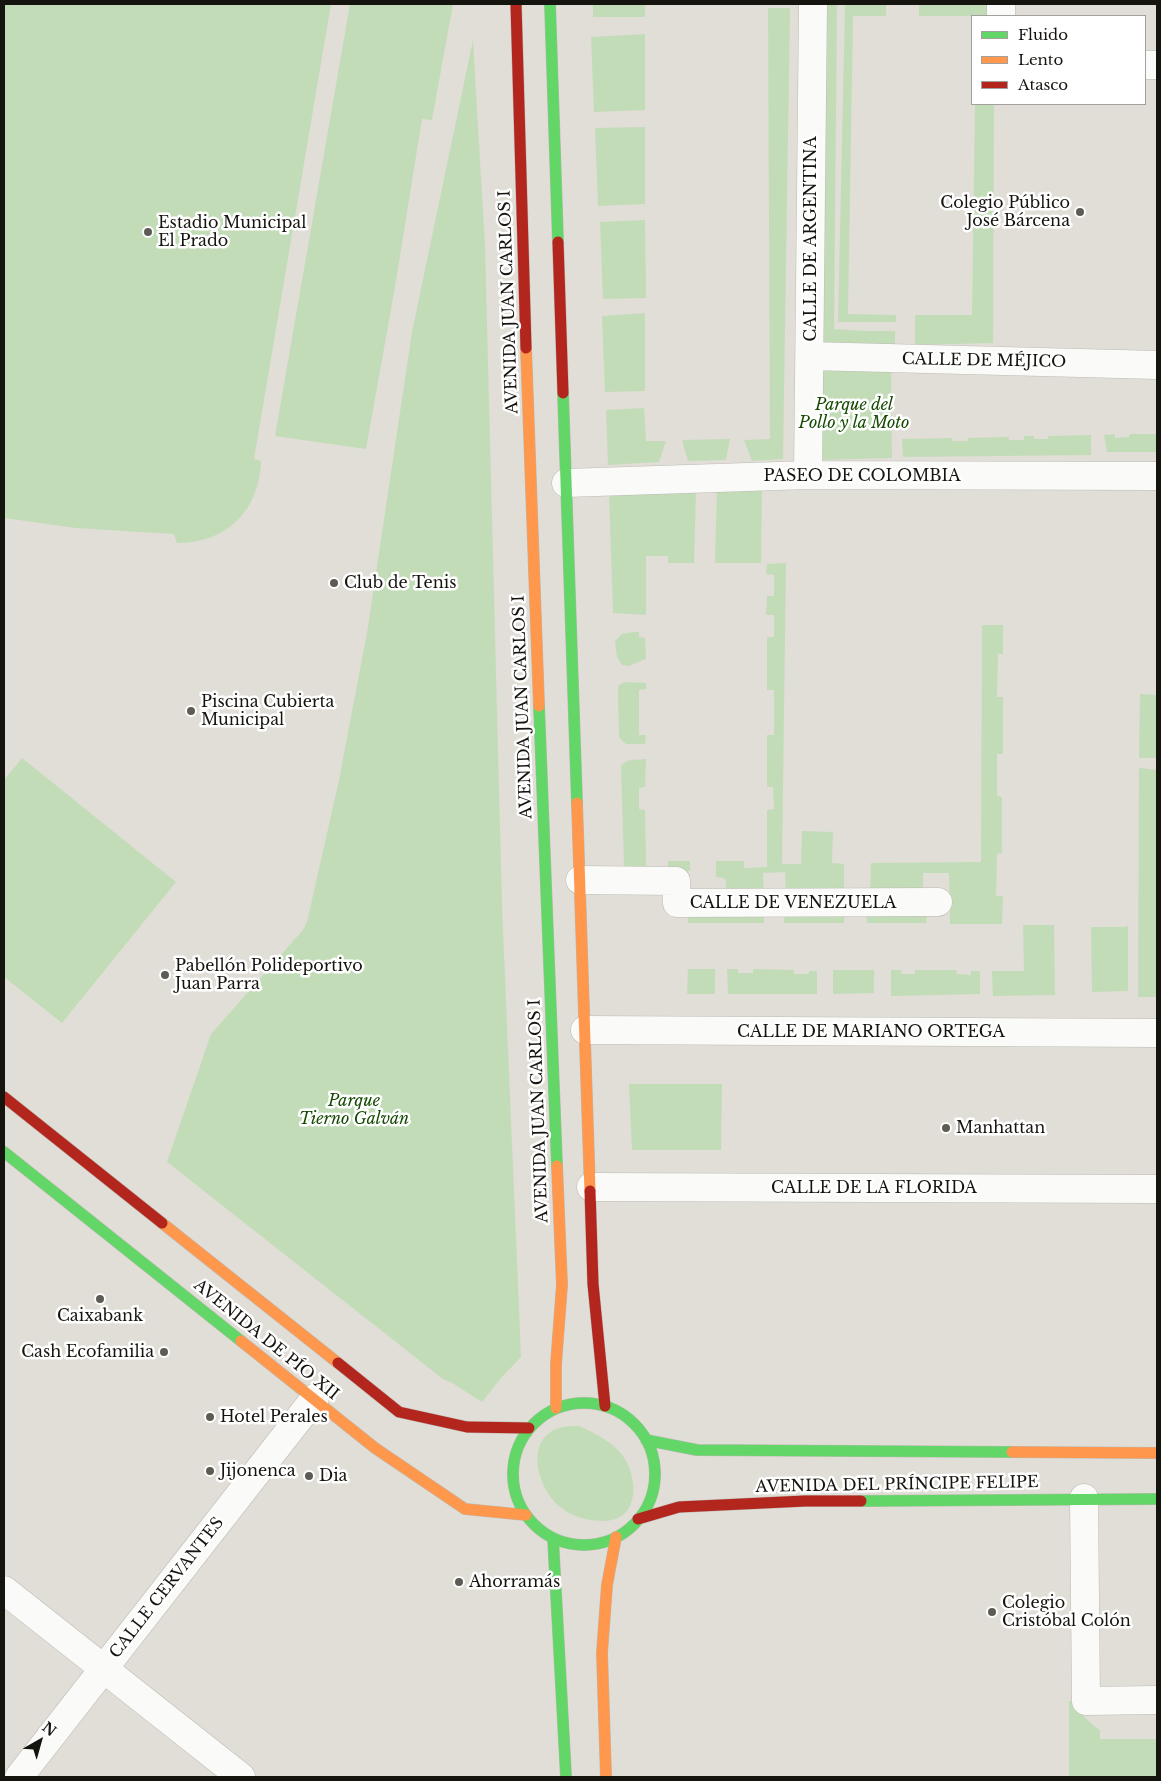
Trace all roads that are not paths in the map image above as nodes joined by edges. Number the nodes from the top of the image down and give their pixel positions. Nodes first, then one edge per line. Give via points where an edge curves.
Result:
1 (516, 4) edge
2 (550, 4) edge
3 (813, 4) edge
4 (810, 356) junction
5 (1157, 365) edge
6 (808, 475) junction
7 (1157, 476) edge
8 (566, 483) junction
9 (580, 880) junction
10 (938, 902) dead end
11 (585, 1030) junction
12 (1157, 1033) edge
13 (4, 1097) edge
14 (4, 1152) edge
15 (591, 1187) junction
16 (1157, 1189) edge
17 (315, 1398) junction
18 (605, 1406) junction
19 (556, 1408) junction
20 (529, 1428) junction
21 (646, 1440) junction
22 (1157, 1453) edge
23 (1084, 1498) junction
24 (1157, 1498) edge
25 (526, 1515) junction
26 (638, 1519) junction
27 (616, 1537) junction
28 (553, 1538) junction
29 (4, 1590) edge
30 (104, 1669) junction
31 (1157, 1700) edge
32 (18, 1777) edge
33 (241, 1777) edge
34 (566, 1777) edge
35 (606, 1777) edge

1 - 19 street, AVENIDA JUAN CARLOS I via 531,514 562,1285
2 - 8 street
3 - 4 street, CALLE DE ARGENTINA
4 - 5 street, CALLE DE MÉJICO
4 - 6 street, CALLE DE ARGENTINA
6 - 7 street, PASEO DE COLOMBIA
6 - 8 street, PASEO DE COLOMBIA
8 - 9 street
9 - 10 street, CALLE DE VENEZUELA via 676,881 677,903
9 - 11 street
11 - 12 street, CALLE DE MARIANO ORTEGA
11 - 15 street
13 - 20 street, AVENIDA DE PÍO XII via 399,1412 467,1427
14 - 17 street, AVENIDA DE PÍO XII
15 - 16 street, CALLE DE LA FLORIDA
15 - 18 street via 593,1284
17 - 25 street, AVENIDA DE PÍO XII via 375,1448 465,1509
17 - 30 street, CALLE CERVANTES
18 - 19 street via 577,1403
18 - 21 street via 629,1419
19 - 20 street
20 - 25 street via 516,1451 512,1471 514,1491
21 - 22 street, AVENIDA DEL PRÍNCIPE FELIPE via 697,1450
21 - 26 street via 654,1465 654,1484 649,1502
23 - 24 street, AVENIDA DEL PRÍNCIPE FELIPE
23 - 26 street, AVENIDA DEL PRÍNCIPE FELIPE via 805,1501 679,1507
23 - 31 street via 1086,1700
25 - 28 street
26 - 27 street
27 - 28 street via 584,1545
27 - 35 street via 607,1585 602,1653
28 - 34 street
29 - 30 street
30 - 32 street, CALLE CERVANTES
30 - 33 street

